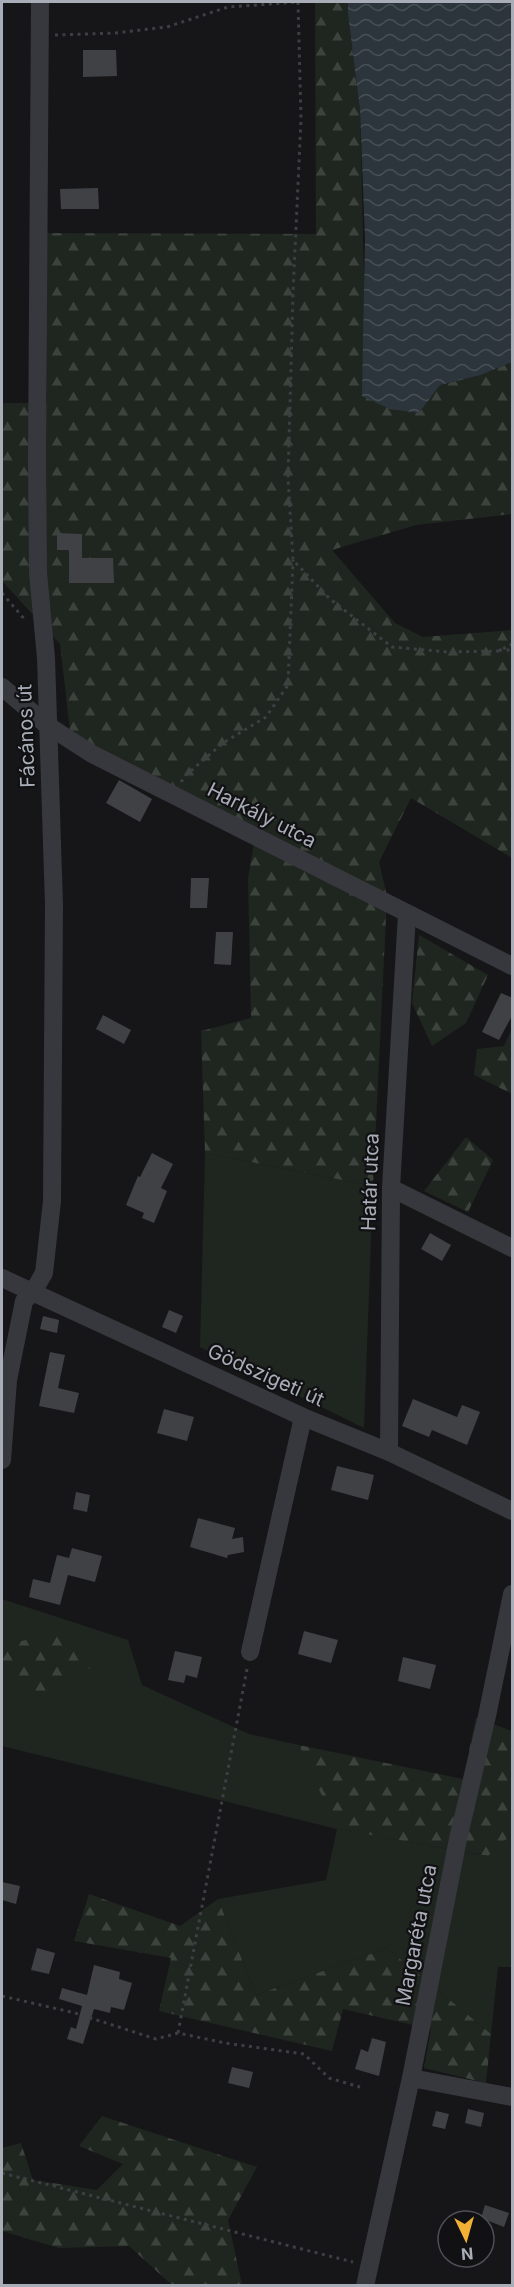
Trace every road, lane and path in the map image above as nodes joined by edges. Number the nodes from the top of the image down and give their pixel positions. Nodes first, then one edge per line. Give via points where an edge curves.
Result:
1 (39, 2) edge
2 (298, 2) edge
3 (39, 41) junction
4 (293, 560) junction
5 (2, 593) edge
6 (45, 642) junction
7 (513, 644) edge
8 (513, 650) edge
9 (499, 651) junction
10 (2, 687) edge
11 (47, 725) junction
12 (172, 795) junction
13 (407, 914) junction
14 (513, 966) edge
15 (391, 1188) junction
16 (513, 1248) edge
17 (2, 1278) edge
18 (33, 1292) junction
19 (5, 1387) edge
20 (303, 1417) junction
21 (388, 1452) junction
22 (2, 1460) edge
23 (513, 1511) edge
24 (513, 1594) edge
25 (250, 1652) joint
26 (2, 1996) edge
27 (178, 2033) junction
28 (411, 2078) junction
29 (360, 2087) dead end
30 (513, 2097) edge
31 (2, 2174) edge
32 (370, 2266) junction
33 (365, 2286) edge

1 - 3 street, Fácános út
2 - 3 path via 228,7 167,27 58,34
2 - 4 path via 301,119 288,478
3 - 6 street, Fácános út via 38,573
4 - 9 path via 330,599 392,646 448,652
4 - 12 path via 288,685 266,717 223,743 186,775
5 - 6 path
6 - 11 street, Fácános út
7 - 9 path
8 - 9 path
10 - 11 street, Harkály utca
11 - 12 street, Harkály utca via 92,754
11 - 18 street, Fácános út via 54,905 52,1202 44,1273
12 - 13 street, Harkály utca
13 - 14 street, Harkály utca
13 - 15 street, Határ utca
15 - 16 street
15 - 21 street, Határ utca
17 - 18 street, Gödszigeti út
18 - 19 street, Fácános út via 24,1301
18 - 20 street, Gödszigeti út
19 - 22 street, Fácános út
20 - 21 street, Gödszigeti út
20 - 25 street
21 - 23 street, Gödszigeti út
24 - 28 street, Margaréta utca via 458,1839
25 - 27 path
26 - 27 path via 75,2013 156,2039
27 - 29 path via 304,2054 330,2078
28 - 30 street
28 - 32 street, Margaréta utca
31 - 32 path
32 - 33 street, Margaréta utca

